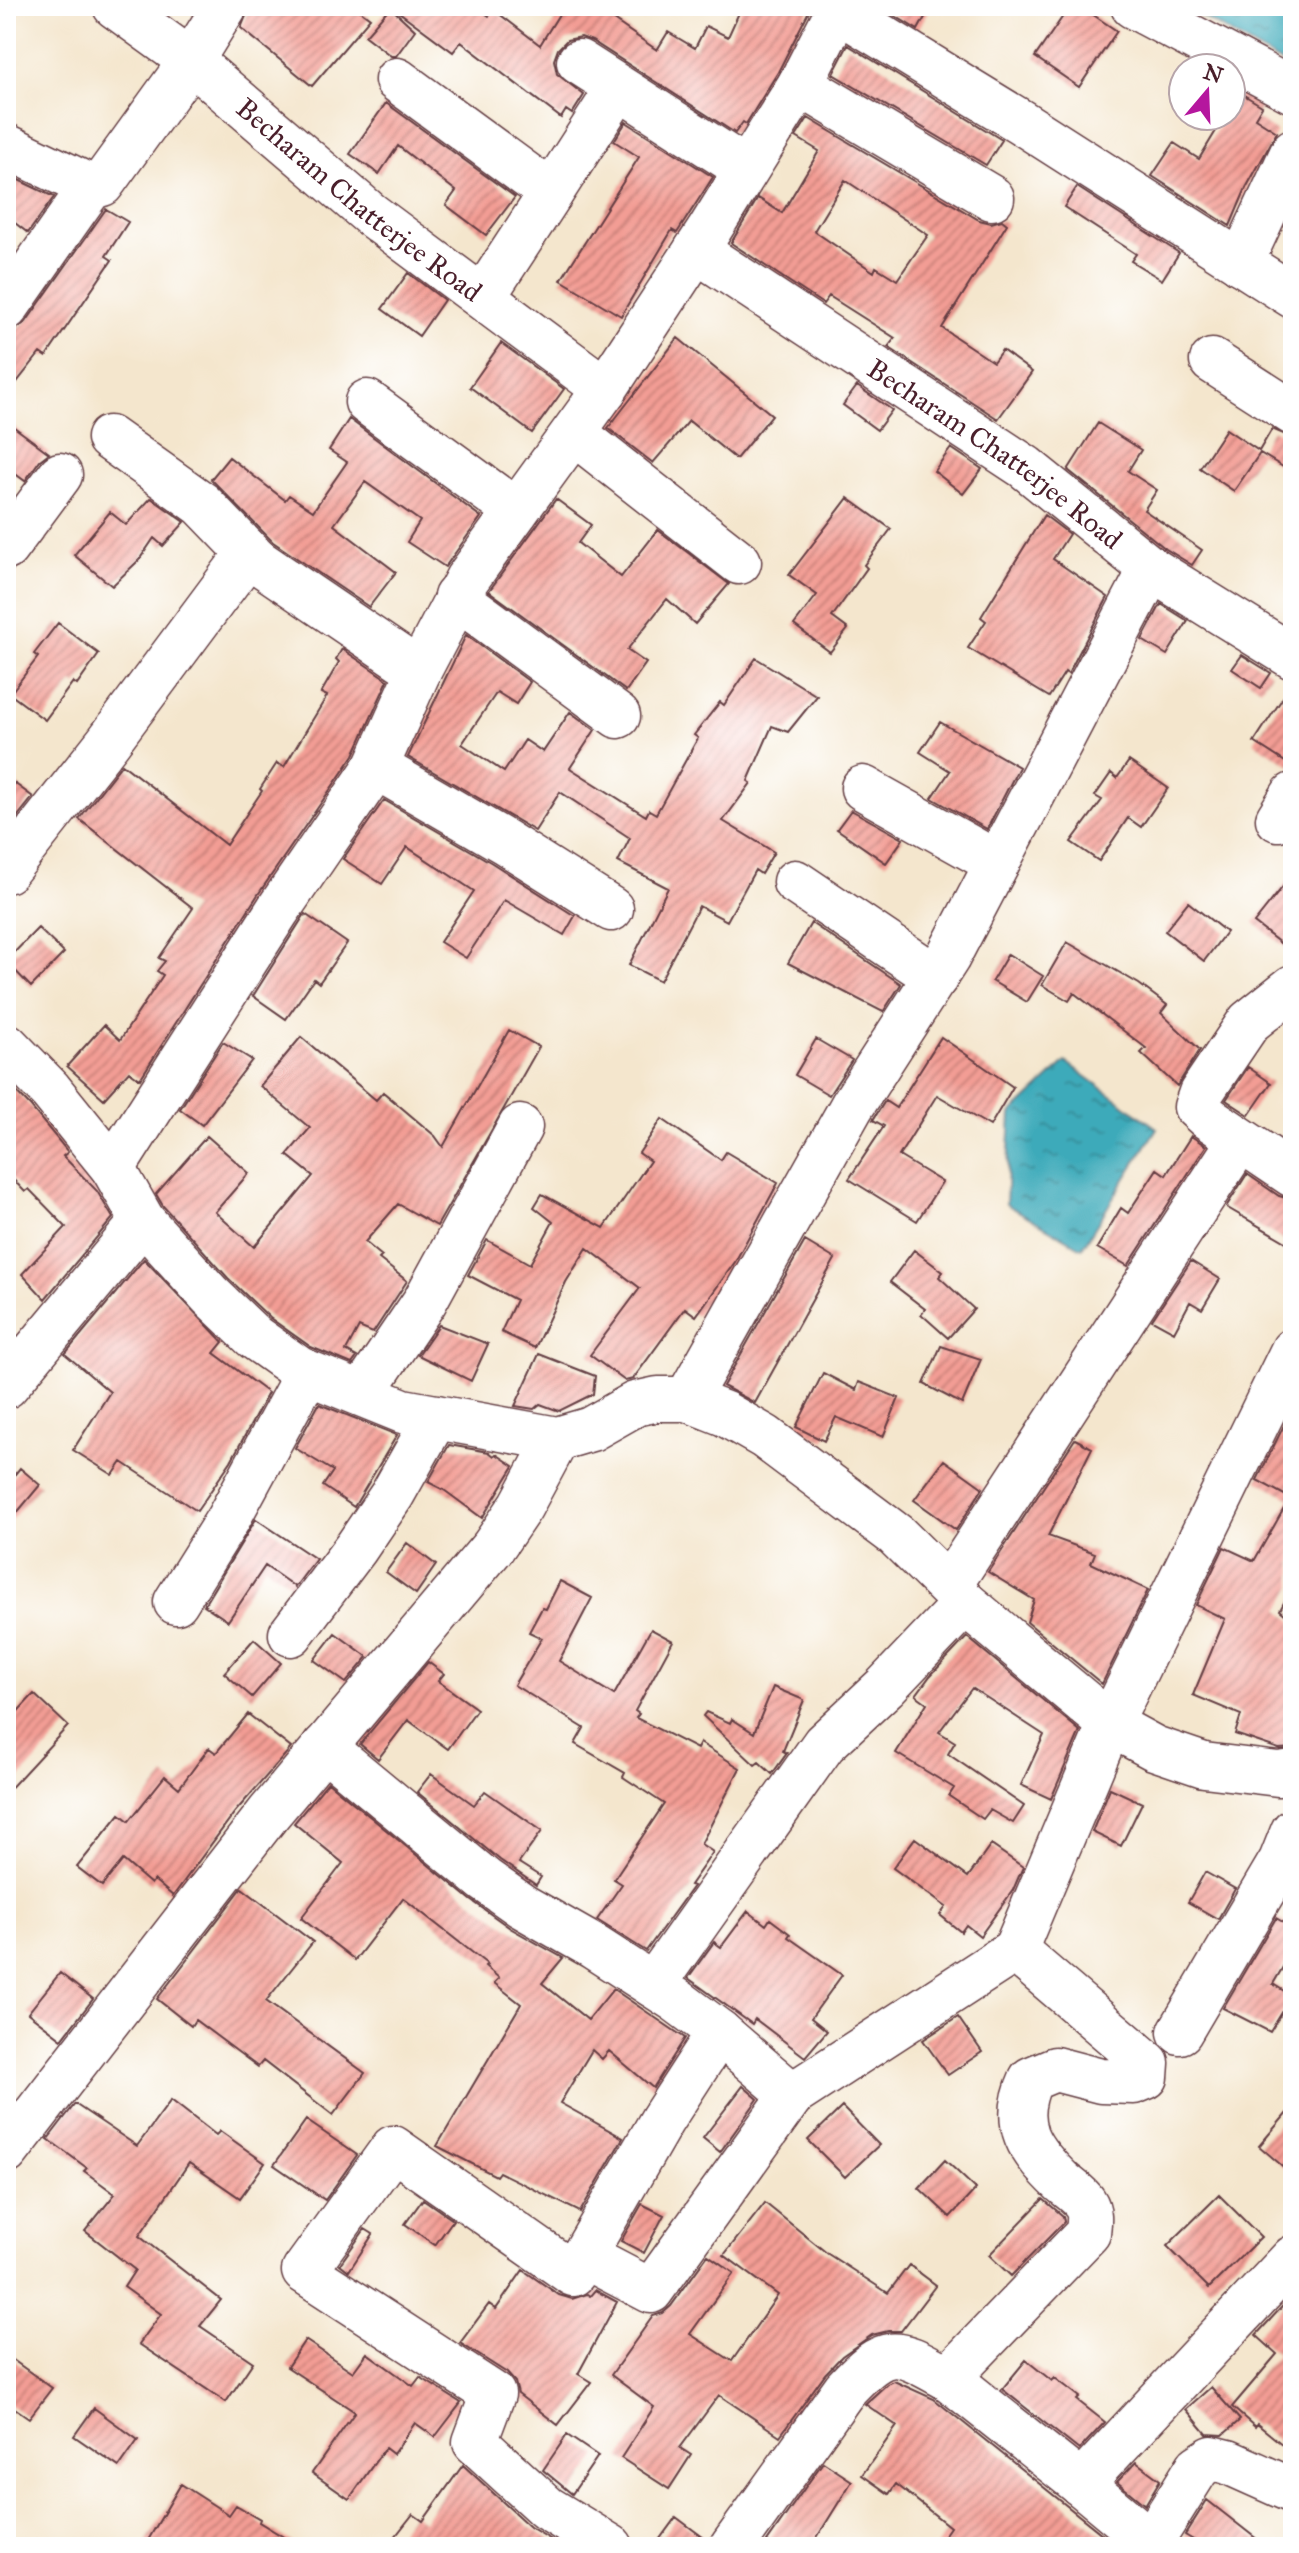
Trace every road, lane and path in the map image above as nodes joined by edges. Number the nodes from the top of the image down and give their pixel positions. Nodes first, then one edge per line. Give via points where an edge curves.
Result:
1 (115, 6) edge
2 (225, 6) edge
3 (1133, 6) edge
4 (839, 8) edge
5 (191, 61) junction
6 (579, 62) dead end
7 (397, 80) dead end
8 (800, 84) junction
9 (618, 89) junction
10 (1293, 91) edge
11 (6, 146) edge
12 (1293, 151) edge
13 (746, 169) junction
14 (91, 187) junction
15 (551, 193) junction
16 (992, 198) dead end
17 (702, 241) junction
18 (1241, 263) junction
19 (1293, 296) edge
20 (483, 297) junction
21 (6, 308) edge
22 (1212, 361) dead end
23 (367, 402) dead end
24 (592, 408) junction
25 (1293, 413) edge
26 (109, 438) dead end
27 (60, 475) dead end
28 (516, 511) junction
29 (6, 548) edge
30 (257, 561) junction
31 (739, 562) dead end
32 (1151, 569) junction
33 (456, 597) junction
34 (1293, 657) edge
35 (419, 671) junction
36 (618, 716) dead end
37 (376, 767) junction
38 (863, 788) dead end
39 (997, 863) junction
40 (6, 871) edge
41 (795, 882) dead end
42 (611, 909) dead end
43 (936, 977) junction
44 (1293, 987) edge
45 (6, 1045) edge
46 (520, 1127) dead end
47 (1240, 1140) junction
48 (113, 1168) junction
49 (1293, 1175) edge
50 (143, 1221) junction
51 (1293, 1350) edge
52 (307, 1373) junction
53 (6, 1386) edge
54 (362, 1394) junction
55 (687, 1399) junction
56 (436, 1417) junction
57 (557, 1439) junction
58 (957, 1594) junction
59 (176, 1602) dead end
60 (291, 1634) dead end
61 (1110, 1724) junction
62 (324, 1747) junction
63 (1293, 1772) edge
64 (1293, 1831) edge
65 (1015, 1950) junction
66 (653, 1985) junction
67 (719, 2032) junction
68 (1180, 2032) dead end
69 (792, 2095) junction
70 (9, 2141) edge
71 (584, 2256) junction
72 (1293, 2258) edge
73 (948, 2378) junction
74 (1081, 2484) junction
75 (1293, 2491) edge
76 (1151, 2545) edge
77 (611, 2547) edge
78 (732, 2547) edge

1 - 5 street, Becharam Chatterjee Road
2 - 5 street
3 - 10 street
4 - 8 street
4 - 18 street
5 - 14 street via 102,184
5 - 20 street, Becharam Chatterjee Road via 370,214
6 - 9 street
7 - 15 street
8 - 13 street
8 - 16 street
9 - 13 street
9 - 15 street
11 - 14 street
12 - 18 street
13 - 17 street
14 - 21 street
15 - 20 street
17 - 24 street
17 - 32 street, Becharam Chatterjee Road via 1025,467
18 - 19 street
20 - 24 street, Becharam Chatterjee Road
22 - 25 street
23 - 28 street
24 - 28 street
24 - 31 street, Becharam Chatterjee Road
26 - 30 street via 202,504
27 - 29 street
28 - 33 street
30 - 35 street
30 - 40 street via 242,562
32 - 34 street, Becharam Chatterjee Road
32 - 39 street
33 - 35 street
33 - 36 street
35 - 37 street
37 - 42 street
37 - 48 street
38 - 39 street
39 - 43 street
41 - 43 street
43 - 55 street via 852,1106
44 - 47 street via 1249,1022 1196,1107
45 - 48 street
46 - 54 street via 425,1301
47 - 49 street
47 - 58 street
48 - 50 street
50 - 52 street via 254,1337
50 - 53 street
51 - 61 street
52 - 54 street
52 - 59 street
54 - 56 street via 403,1411
55 - 57 street via 635,1404 591,1429
55 - 58 street via 765,1437 896,1535
56 - 57 street
56 - 60 street via 392,1495
57 - 62 street via 493,1547
58 - 61 street
58 - 66 street via 885,1687 824,1744
61 - 63 street via 1154,1748 1204,1765
61 - 65 street
62 - 66 street via 485,1880
62 - 70 street
64 - 68 street via 1281,1861
65 - 69 street
65 - 73 street via 1147,2063 1146,2077 1101,2081 1055,2069 1031,2079 1022,2099 1024,2131 1036,2157 1086,2204 1088,2233
66 - 67 street
67 - 69 street
67 - 71 street
69 - 71 street via 651,2291
71 - 77 street via 573,2274 393,2148 304,2271 493,2394 475,2442 547,2508
72 - 74 street
73 - 74 street
73 - 78 street via 894,2354 864,2369
74 - 76 street
75 - 76 street via 1212,2458 1198,2467

